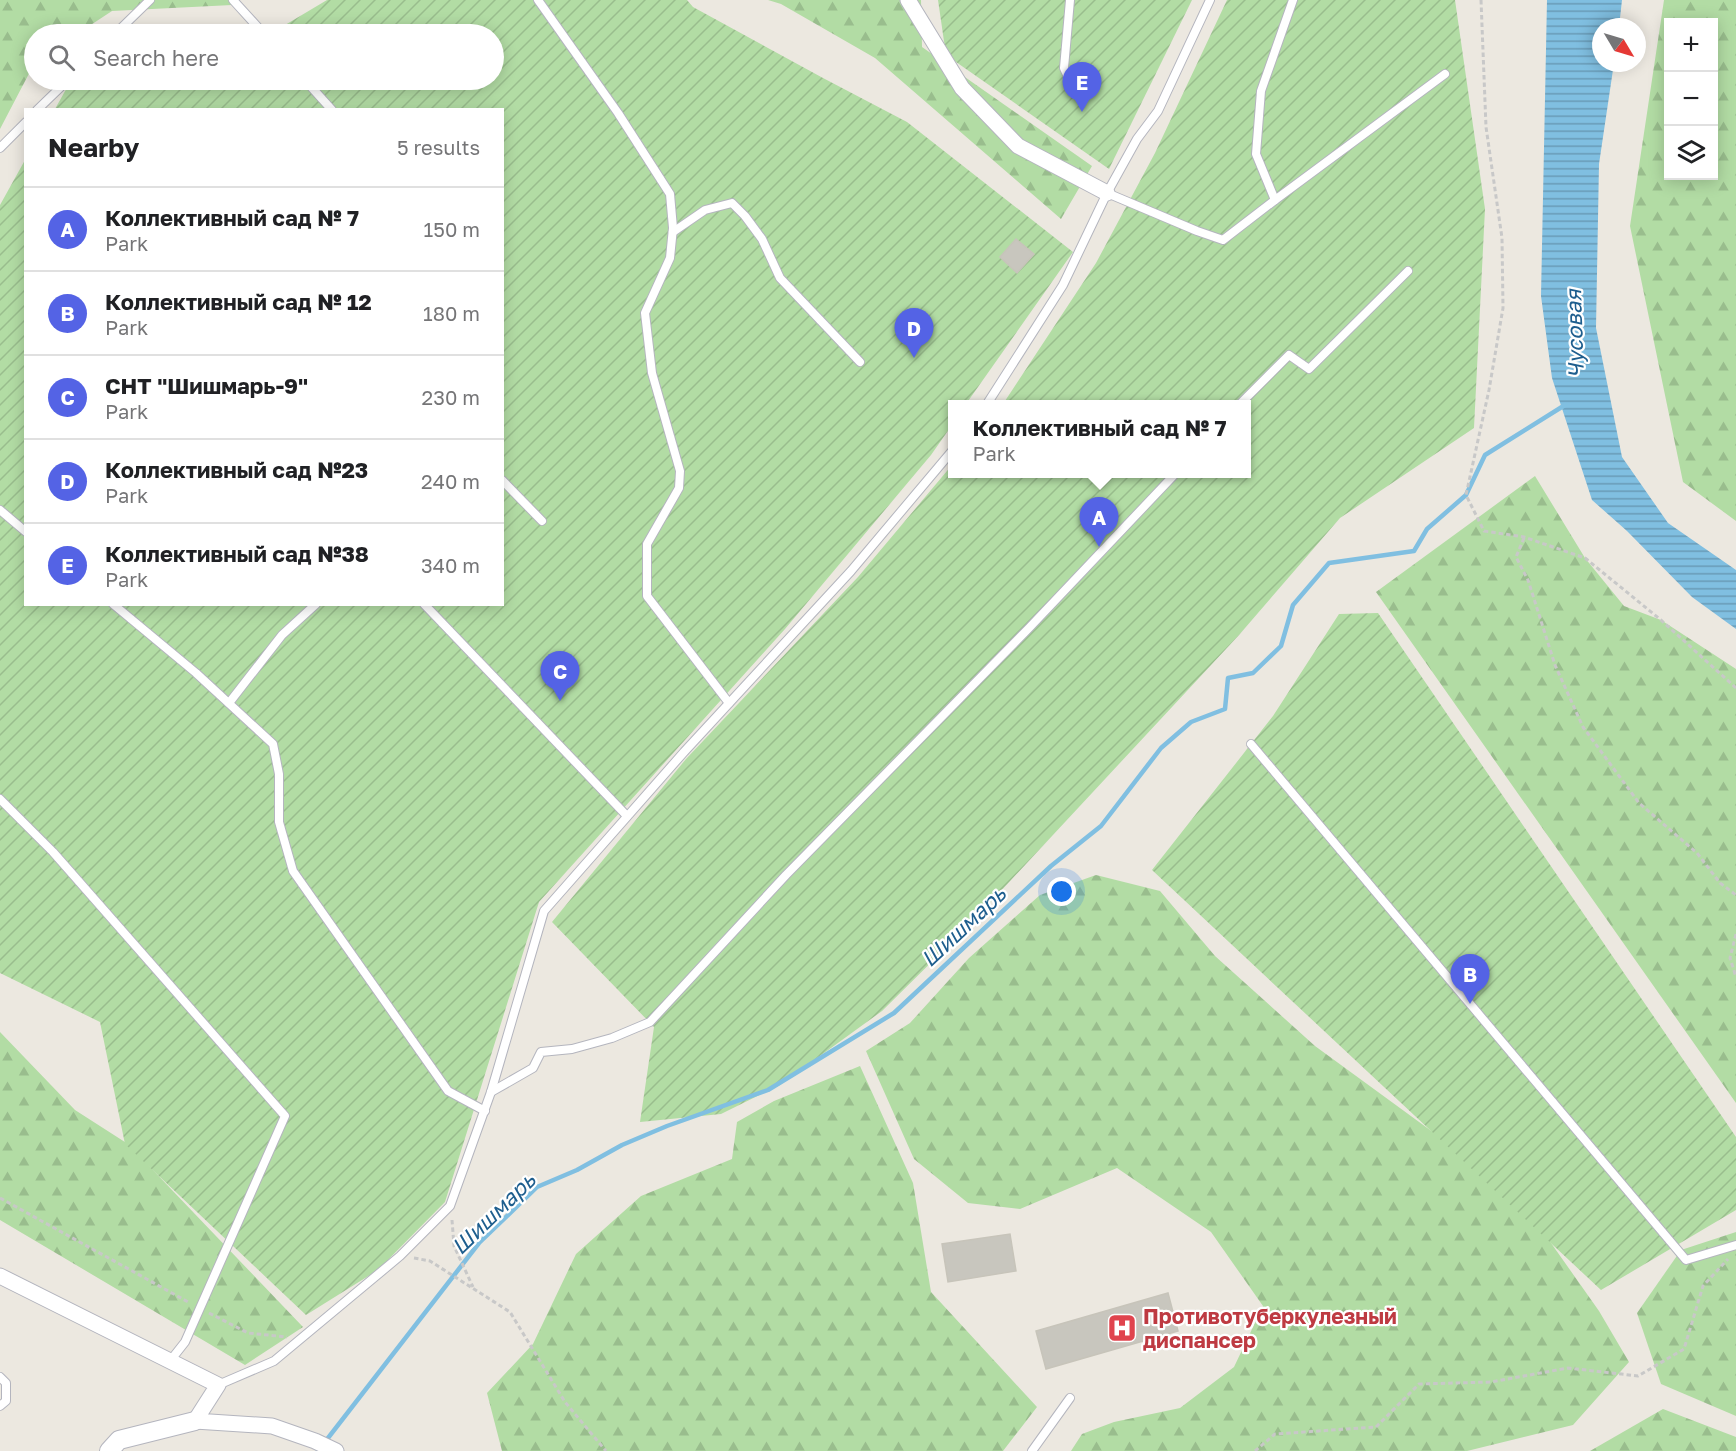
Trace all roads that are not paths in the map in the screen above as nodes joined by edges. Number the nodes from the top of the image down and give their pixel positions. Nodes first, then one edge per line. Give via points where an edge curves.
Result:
1 (150, 0) edge
2 (233, 0) edge
3 (538, 0) edge
4 (908, 0) edge
5 (1070, 0) edge
6 (1210, 0) edge
7 (1293, 0) edge
8 (125, 24) edge
9 (255, 24) edge
10 (1445, 74) dead end
11 (1068, 79) dead end
12 (58, 90) edge
13 (314, 90) edge
14 (40, 108) edge
15 (330, 108) edge
16 (24, 124) edge
17 (0, 148) edge
18 (1107, 193) junction
19 (1275, 200) junction
20 (673, 232) junction
21 (1408, 271) dead end
22 (860, 362) dead end
23 (990, 400) edge
24 (1245, 400) edge
25 (948, 455) edge
26 (1171, 478) edge
27 (504, 482) edge
28 (0, 510) edge
29 (542, 521) dead end
30 (24, 529) edge
31 (115, 606) edge
32 (314, 606) edge
33 (426, 606) edge
34 (229, 703) junction
35 (729, 703) junction
36 (1251, 744) dead end
37 (0, 799) edge
38 (627, 816) junction
39 (491, 1092) junction
40 (484, 1111) junction
41 (1736, 1245) edge
42 (0, 1276) edge
43 (170, 1361) junction
44 (0, 1377) edge
45 (218, 1385) junction
46 (1070, 1398) dead end
47 (0, 1406) edge
48 (195, 1421) junction
49 (327, 1447) edge
50 (109, 1451) edge
51 (1032, 1451) edge

1 - 8 lane
2 - 9 lane
3 - 20 lane via 670,194
4 - 18 street via 962,88 1018,146
5 - 11 lane via 1064,68
6 - 18 lane via 1158,111 1137,139
7 - 19 lane via 1261,91 1256,154
10 - 19 lane
12 - 14 lane
13 - 15 lane
16 - 17 lane
18 - 19 lane via 1223,240
18 - 23 lane via 1063,285
20 - 22 lane via 705,210 732,203 762,239 780,278
20 - 35 lane via 670,258 645,313 652,373 680,471 679,488 647,544 647,596
21 - 24 lane via 1309,369 1289,355
25 - 35 lane via 851,571
26 - 39 lane via 786,875 650,1022 612,1038 572,1049 541,1052 533,1068
27 - 29 lane
28 - 30 lane
31 - 34 lane
32 - 34 lane via 282,634
33 - 38 lane
34 - 40 lane via 273,744 279,774 279,822 293,871 448,1091
35 - 38 lane
36 - 41 lane via 1686,1260
37 - 43 lane via 53,852 285,1116 185,1342
38 - 39 lane via 544,911
39 - 40 lane
40 - 45 lane via 450,1206 400,1256 274,1361
42 - 43 street
43 - 45 street
44 - 47 lane via 6,1383 6,1401
45 - 48 street
46 - 51 lane
48 - 49 street via 272,1426
48 - 50 street via 119,1440

